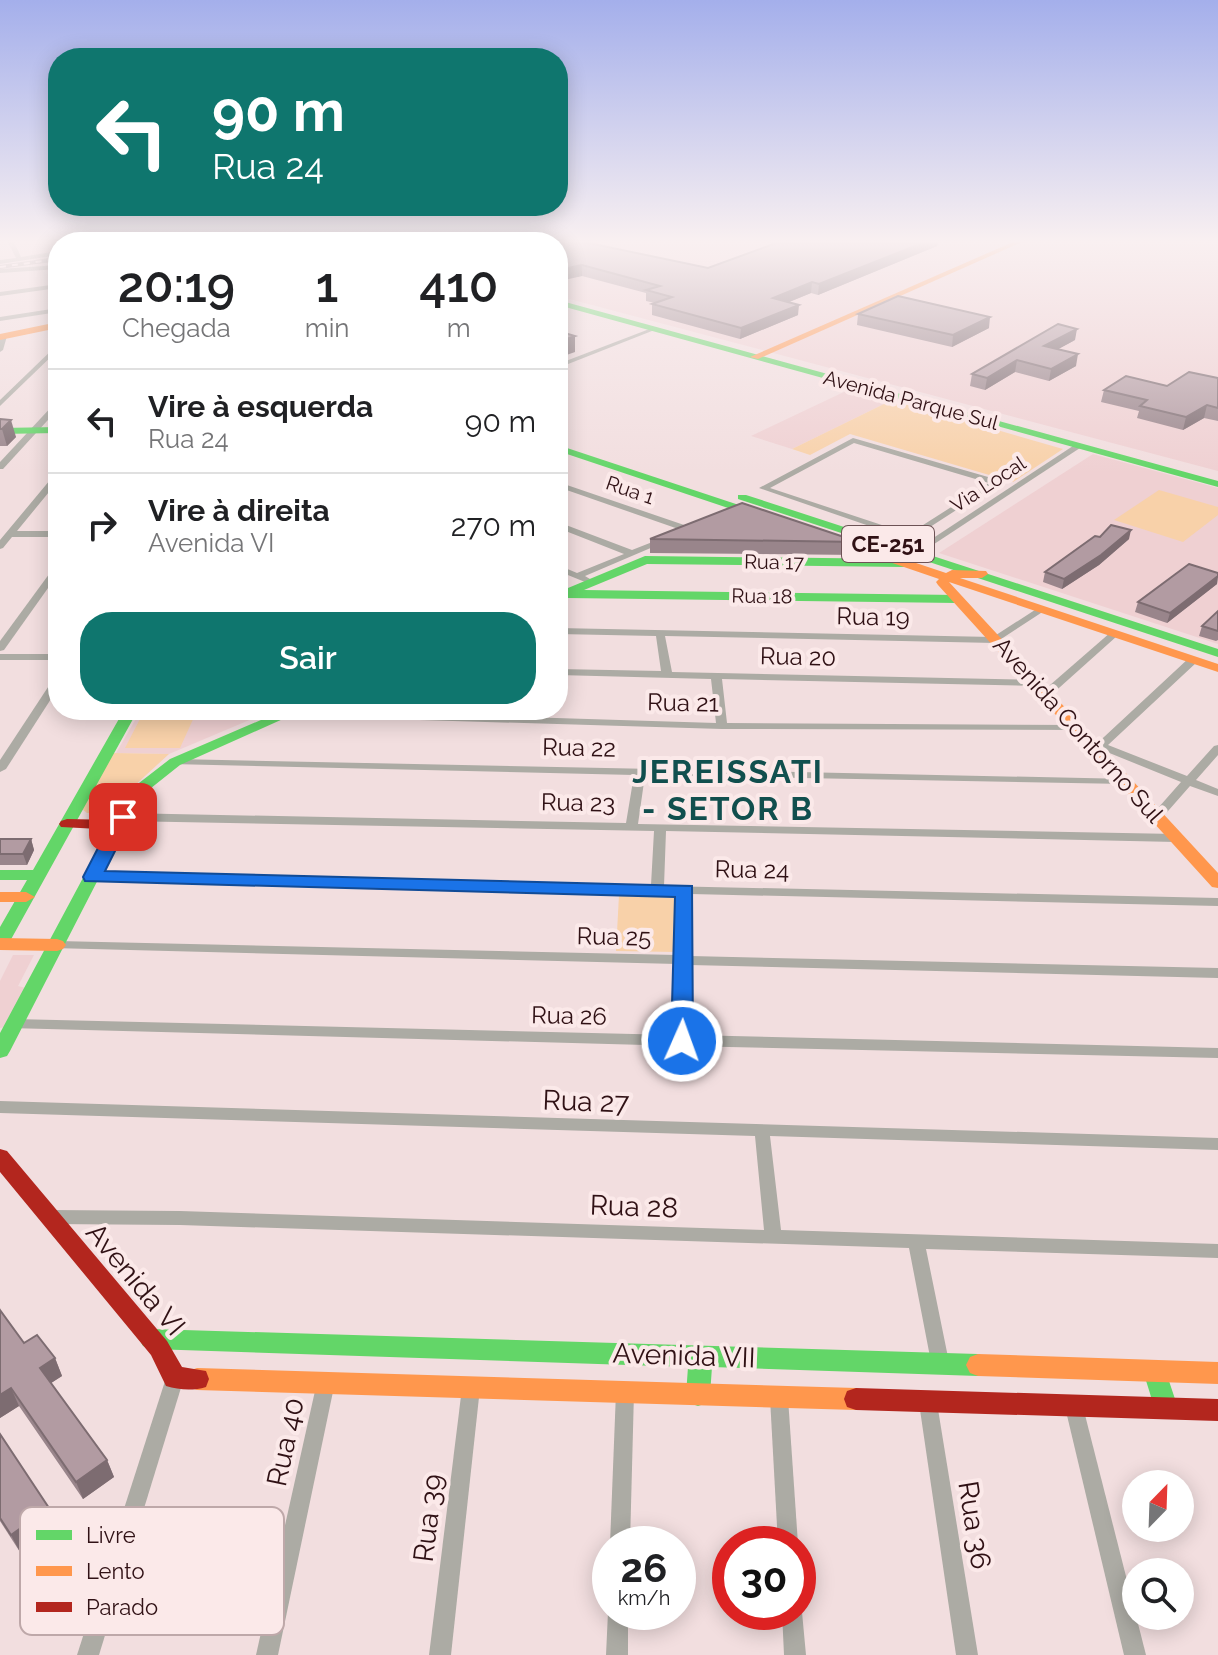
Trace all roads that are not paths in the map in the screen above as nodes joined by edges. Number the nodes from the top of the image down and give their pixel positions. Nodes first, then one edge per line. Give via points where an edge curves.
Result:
1 (39, 319) edge
2 (622, 319) edge
3 (629, 319) edge
4 (824, 319) edge
5 (831, 319) edge
6 (654, 329) junction
7 (48, 330) edge
8 (1, 338) edge
9 (751, 352) junction
10 (48, 356) edge
11 (568, 362) edge
12 (0, 404) edge
13 (48, 416) edge
14 (48, 430) edge
15 (0, 431) edge
16 (34, 431) junction
17 (568, 440) edge
18 (1079, 446) junction
19 (568, 450) edge
20 (607, 458) junction
21 (0, 467) edge
22 (1218, 476) edge
23 (1218, 484) edge
24 (568, 487) edge
25 (48, 488) edge
26 (820, 518) junction
27 (703, 525) edge
28 (568, 529) edge
29 (690, 530) junction
30 (10, 534) junction
31 (48, 534) edge
32 (0, 546) edge
33 (639, 557) junction
34 (910, 558) junction
35 (568, 572) edge
36 (991, 576) junction
37 (947, 577) junction
38 (584, 579) junction
39 (48, 582) edge
40 (1014, 583) junction
41 (568, 591) edge
42 (568, 596) edge
43 (957, 599) junction
44 (1023, 603) junction
45 (1041, 609) junction
46 (568, 631) edge
47 (660, 633) junction
48 (1114, 634) junction
49 (995, 640) junction
50 (0, 648) edge
51 (1218, 653) edge
52 (0, 657) edge
53 (48, 657) edge
54 (1193, 660) junction
55 (1218, 668) edge
56 (568, 672) edge
57 (667, 674) junction
58 (716, 675) junction
59 (1041, 688) junction
60 (48, 695) edge
61 (125, 720) edge
62 (273, 720) edge
63 (538, 720) edge
64 (722, 726) junction
65 (1078, 728) junction
66 (1099, 748) junction
67 (1218, 748) edge
68 (175, 762) junction
69 (0, 769) edge
70 (640, 771) junction
71 (1126, 781) junction
72 (1188, 782) junction
73 (1218, 793) edge
74 (1157, 816) junction
75 (121, 821) junction
76 (67, 824) junction
77 (632, 826) junction
78 (660, 827) junction
79 (1176, 838) junction
80 (0, 875) edge
81 (38, 875) junction
82 (92, 877) junction
83 (1218, 883) edge
84 (657, 891) junction
85 (685, 891) junction
86 (0, 897) edge
87 (26, 897) junction
88 (1218, 902) edge
89 (0, 943) edge
90 (57, 945) junction
91 (684, 961) junction
92 (1218, 973) edge
93 (14, 1024) junction
94 (682, 1041) junction
95 (0, 1051) edge
96 (1218, 1053) edge
97 (0, 1107) edge
98 (762, 1132) junction
99 (1218, 1144) edge
100 (0, 1157) edge
101 (47, 1217) junction
102 (773, 1237) junction
103 (916, 1242) junction
104 (1218, 1251) edge
105 (151, 1339) junction
106 (701, 1355) junction
107 (940, 1362) junction
108 (1155, 1371) junction
109 (1218, 1373) edge
110 (175, 1378) junction
111 (326, 1382) junction
112 (471, 1388) junction
113 (625, 1392) junction
114 (698, 1395) junction
115 (779, 1398) junction
116 (928, 1403) junction
117 (1074, 1407) junction
118 (1166, 1408) junction
119 (1218, 1410) edge
120 (134, 1507) edge
121 (621, 1526) edge
122 (787, 1526) edge
123 (284, 1576) edge
124 (618, 1630) edge
125 (793, 1630) edge
126 (94, 1635) edge
127 (271, 1635) edge
128 (88, 1655) edge
129 (267, 1655) edge
130 (440, 1655) edge
131 (617, 1655) edge
132 (795, 1655) edge
133 (967, 1655) edge
134 (1135, 1655) edge

1 - 8 street
2 - 6 street, Avenida Parque Sul
3 - 9 street, Avenida Parque Sul
4 - 9 street
5 - 9 street
6 - 9 street, Avenida Parque Sul
6 - 11 street
7 - 8 street
9 - 18 street, Avenida Parque Sul
9 - 22 street, Avenida Parque Sul
10 - 12 street
13 - 16 street
14 - 16 street
15 - 16 street
16 - 21 street
17 - 20 street, CE-251
18 - 23 street, Avenida Parque Sul
18 - 34 street, Via Local
19 - 20 street, CE-251
20 - 26 street, CE-251
20 - 34 street, CE-251 via 738,513
24 - 29 street, Rua 1
25 - 30 street
26 - 26 street via 840,515 910,537 994,483 853,440 763,487
26 - 34 street, CE-251
27 - 29 street
28 - 33 street
29 - 33 street
30 - 31 street
30 - 32 street
33 - 34 street, Rua 17
33 - 38 street
34 - 36 street, CE-251
34 - 37 street, CE-251
35 - 38 street
36 - 37 street
36 - 40 street, CE-251
37 - 43 street, Avenida Contorno Sul via 942,582
37 - 44 street, CE-251
38 - 41 street
39 - 50 street
40 - 44 street via 1025,595
40 - 51 street, CE-251
42 - 43 street, Rua 18
43 - 49 street, Avenida Contorno Sul
44 - 45 street, CE-251
45 - 48 street, CE-251
45 - 49 street
46 - 47 street, Rua 19
47 - 49 street, Rua 19
47 - 57 street
48 - 54 street, CE-251
48 - 59 street
49 - 59 street, Avenida Contorno Sul
52 - 53 street
54 - 55 street, CE-251
54 - 66 street
56 - 57 street, Rua 20
57 - 58 street, Rua 20
58 - 59 street, Rua 20
58 - 64 street
59 - 65 street, Avenida Contorno Sul
60 - 69 street
61 - 76 street
62 - 68 street
63 - 64 street, Rua 21
64 - 65 street, Rua 21
65 - 66 street, Avenida Contorno Sul
66 - 71 street, Avenida Contorno Sul
66 - 72 street
67 - 72 street
68 - 70 street, Rua 22
68 - 75 street via 144,783
70 - 71 street, Rua 22
70 - 77 street
71 - 74 street, Avenida Contorno Sul
72 - 73 street
72 - 74 street
74 - 79 street, Avenida Contorno Sul
75 - 76 street
75 - 77 street, Rua 23
75 - 82 street
76 - 81 street
77 - 78 street, Rua 23
78 - 79 street, Rua 23
78 - 84 street
79 - 83 street, Avenida Contorno Sul
80 - 81 street
81 - 87 street
82 - 84 street, Rua 24
82 - 90 street
84 - 85 street, Rua 24
85 - 88 street, Rua 24
85 - 91 street
86 - 87 street
87 - 89 street
89 - 90 street
90 - 91 street, Rua 25
90 - 93 street
91 - 92 street, Rua 25
91 - 94 street
93 - 94 street, Rua 26
93 - 95 street
94 - 96 street, Rua 26
97 - 98 street, Rua 27
98 - 99 street, Rua 27
98 - 102 street
100 - 101 street
101 - 102 street, Rua 28
101 - 105 street, Avenida VI
102 - 103 street, Rua 28
103 - 104 street, Rua 28
103 - 107 street
105 - 106 street, Avenida VII
105 - 110 street, Avenida VI
106 - 107 street, Avenida VII
106 - 114 street
107 - 108 street, Avenida VII
108 - 109 street, Avenida VII
108 - 118 street
110 - 111 street, Avenida VII
110 - 120 street
111 - 112 street, Avenida VII
111 - 123 street, Rua 40
112 - 113 street, Avenida VII
112 - 130 street, Rua 39
113 - 114 street, Avenida VII
113 - 121 street
114 - 115 street, Avenida VII
115 - 116 street, Avenida VII
115 - 122 street
116 - 117 street, Avenida VII
116 - 133 street, Rua 36
117 - 118 street, Avenida VII
117 - 134 street
118 - 119 street, Avenida VII
124 - 131 street
125 - 132 street
126 - 128 street
127 - 129 street, Rua 40

